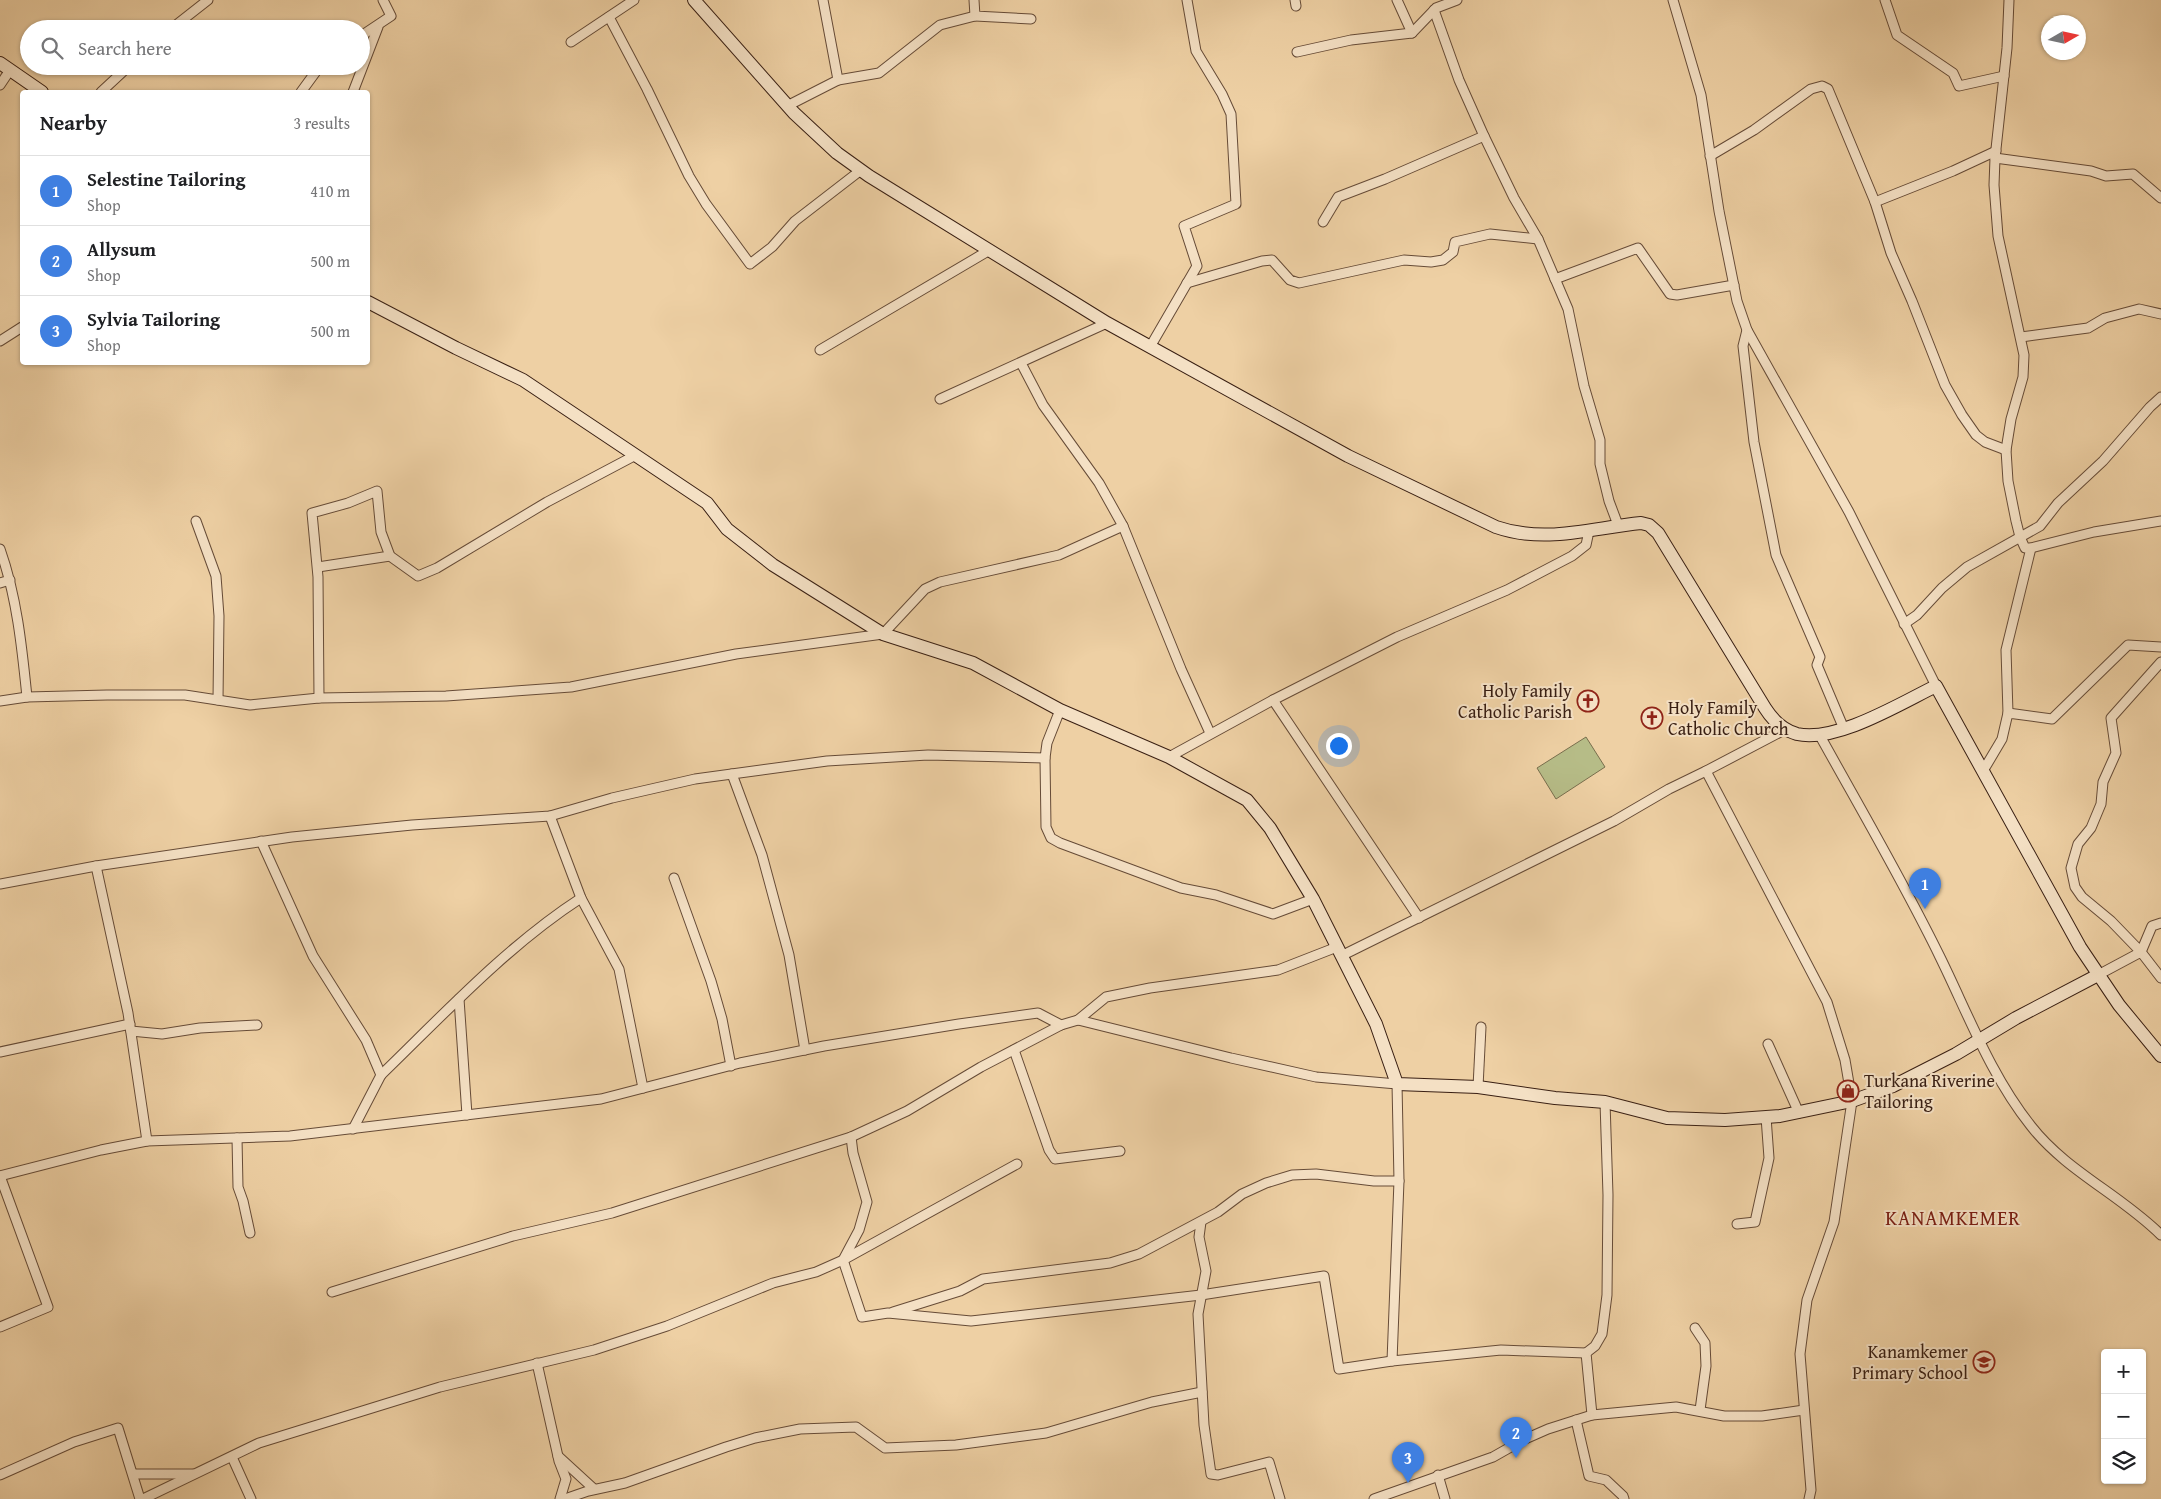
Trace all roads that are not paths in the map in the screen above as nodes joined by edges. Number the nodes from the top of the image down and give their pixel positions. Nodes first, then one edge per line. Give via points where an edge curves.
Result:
1 (208, 0) edge
2 (383, 0) edge
3 (634, 0) edge
4 (694, 0) edge
5 (823, 0) edge
6 (974, 0) edge
7 (1187, 0) edge
8 (1397, 0) edge
9 (1457, 0) edge
10 (1673, 0) edge
11 (1885, 0) edge
12 (2009, 0) edge
13 (1434, 10) junction
14 (975, 16) junction
15 (609, 17) junction
16 (1030, 19) dead end
17 (182, 20) edge
18 (378, 27) junction
19 (370, 31) edge
20 (1412, 33) junction
21 (571, 42) dead end
22 (370, 48) edge
23 (1297, 52) dead end
24 (5, 67) edge
25 (119, 75) edge
26 (313, 75) edge
27 (360, 75) edge
28 (2004, 76) junction
29 (838, 80) junction
30 (0, 85) edge
31 (39, 90) edge
32 (103, 90) edge
33 (302, 90) edge
34 (354, 90) edge
35 (787, 106) junction
36 (1484, 136) junction
37 (1996, 154) junction
38 (1710, 156) junction
39 (861, 170) junction
40 (2161, 198) edge
41 (1874, 202) junction
42 (1323, 222) dead end
43 (1538, 239) junction
44 (988, 251) junction
45 (1555, 279) junction
46 (1187, 283) junction
47 (1734, 284) junction
48 (370, 303) edge
49 (2161, 314) edge
50 (1107, 323) junction
51 (20, 328) edge
52 (1746, 330) junction
53 (2021, 337) junction
54 (0, 341) edge
55 (1150, 347) junction
56 (820, 350) dead end
57 (1021, 363) junction
58 (2161, 398) edge
59 (940, 399) dead end
60 (2006, 450) junction
61 (634, 456) junction
62 (196, 521) dead end
63 (2161, 521) edge
64 (1123, 526) junction
65 (1618, 526) junction
66 (1589, 531) junction
67 (2020, 536) junction
68 (2031, 548) junction
69 (0, 549) edge
70 (390, 556) junction
71 (318, 567) junction
72 (10, 580) junction
73 (0, 583) edge
74 (1904, 624) junction
75 (883, 634) junction
76 (2161, 647) edge
77 (2161, 662) edge
78 (1936, 686) junction
79 (27, 698) junction
80 (318, 698) junction
81 (218, 700) junction
82 (1273, 700) junction
83 (0, 701) edge
84 (1060, 710) junction
85 (2008, 713) junction
86 (1786, 729) junction
87 (1844, 729) junction
88 (1210, 733) junction
89 (1819, 734) junction
90 (1170, 757) junction
91 (1045, 758) junction
92 (1706, 771) junction
93 (1983, 771) junction
94 (732, 774) junction
95 (550, 816) junction
96 (261, 841) junction
97 (96, 866) junction
98 (674, 878) dead end
99 (0, 884) edge
100 (581, 898) junction
101 (1313, 899) junction
102 (1419, 918) junction
103 (2161, 923) edge
104 (1339, 952) junction
105 (2141, 952) junction
106 (2098, 975) junction
107 (2161, 978) edge
108 (459, 999) junction
109 (1078, 1020) junction
110 (257, 1025) dead end
111 (1061, 1025) junction
112 (1481, 1027) dead end
113 (130, 1028) junction
114 (1980, 1041) junction
115 (1768, 1044) dead end
116 (806, 1050) junction
117 (1014, 1050) junction
118 (0, 1052) edge
119 (2161, 1056) edge
120 (730, 1066) junction
121 (381, 1075) junction
122 (1397, 1084) junction
123 (1478, 1087) junction
124 (643, 1088) junction
125 (1852, 1101) junction
126 (1605, 1102) junction
127 (1799, 1113) junction
128 (467, 1115) junction
129 (1766, 1117) junction
130 (353, 1129) junction
131 (851, 1137) junction
132 (237, 1138) junction
133 (147, 1140) junction
134 (1120, 1151) dead end
135 (1016, 1164) dead end
136 (0, 1176) edge
137 (1399, 1181) junction
138 (1200, 1222) junction
139 (1737, 1224) dead end
140 (250, 1234) dead end
141 (2161, 1235) edge
142 (843, 1260) junction
143 (332, 1292) dead end
144 (1201, 1295) junction
145 (888, 1313) junction
146 (0, 1327) edge
147 (1695, 1328) dead end
148 (1586, 1353) junction
149 (1392, 1361) junction
150 (537, 1363) junction
151 (1202, 1392) junction
152 (1700, 1410) junction
153 (1804, 1410) junction
154 (1592, 1415) junction
155 (1576, 1420) junction
156 (557, 1456) junction
157 (232, 1457) junction
158 (133, 1474) junction
159 (197, 1474) junction
160 (0, 1475) edge
161 (1438, 1475) junction
162 (594, 1490) junction
163 (142, 1499) edge
164 (251, 1499) edge
165 (560, 1499) edge
166 (565, 1499) edge
167 (1280, 1499) edge
168 (1374, 1499) edge
169 (1445, 1499) edge
170 (1624, 1499) edge
171 (1809, 1499) edge

1 - 17 street
2 - 18 street via 391,16
3 - 15 street
4 - 35 street
5 - 29 street
6 - 14 street
7 - 46 street via 1196,51 1231,114 1236,204 1184,226 1197,266
8 - 20 street
9 - 13 street
10 - 38 street via 1701,95
11 - 28 street via 1897,35 1953,73 1959,86
12 - 28 street
13 - 20 street
13 - 36 street via 1459,80
14 - 16 street
14 - 29 street via 940,25 879,73
15 - 21 street
15 - 39 street via 689,176 750,264 772,247 795,221
18 - 19 street
18 - 22 street
20 - 23 street via 1351,40
24 - 30 street
24 - 31 street
25 - 32 street
26 - 33 street
27 - 34 street
28 - 37 street
29 - 35 street
35 - 39 street
36 - 42 street via 1338,197
36 - 43 street
37 - 40 street via 2106,176 2133,174
37 - 41 street
37 - 53 street via 1994,185 1998,236
38 - 41 street via 1754,130 1811,89 1822,86 1831,94
38 - 47 street
39 - 44 street
41 - 60 street via 1891,253 1954,402 1976,435
43 - 45 street
43 - 46 street via 1481,235 1455,242 1453,252 1443,260 1404,260 1299,283 1290,280 1272,260
44 - 50 street
44 - 56 street
45 - 47 street via 1638,248 1670,294
45 - 65 street via 1572,321 1584,386 1600,440 1603,478
46 - 55 street
47 - 52 street
48 - 61 street via 523,380
49 - 53 street via 2139,309 2105,318 2088,328
50 - 55 street
50 - 57 street
51 - 54 street
52 - 74 street via 1848,512
52 - 87 street via 1743,346 1754,442 1776,555 1820,658 1817,664
53 - 60 street via 2023,377
55 - 66 street via 1348,456 1496,527 1528,536
57 - 59 street
57 - 64 street via 1043,405 1099,483
58 - 67 street via 2103,461 2058,503 2040,526
60 - 67 street via 2008,481
61 - 70 street via 547,502 438,568 418,576
61 - 75 street via 707,503 728,529 773,565
62 - 81 street via 216,576
63 - 68 street via 2094,532
64 - 75 street via 1059,555 940,582 925,589
64 - 88 street
65 - 66 street
65 - 86 street via 1644,523 1658,533 1765,708
66 - 82 street via 1586,544 1572,556 1508,590 1397,637
67 - 68 street via 2025,548
67 - 74 street via 1960,573
68 - 85 street via 2006,650
69 - 72 street
70 - 71 street
70 - 71 street via 381,532 377,491 312,513
71 - 80 street
72 - 73 street
72 - 79 street
74 - 78 street
75 - 80 street via 736,654 571,687 446,696
75 - 84 street via 973,663
76 - 85 street via 2128,645 2052,719
77 - 105 street via 2112,718 2116,753 2103,782 2101,804 2078,844 2072,868 2075,887 2082,897
78 - 87 street
78 - 93 street
79 - 81 street via 107,694 185,695
79 - 83 street
80 - 81 street via 250,705
82 - 88 street
82 - 102 street
84 - 90 street
84 - 91 street via 1047,743
85 - 93 street via 2002,739
86 - 89 street
86 - 92 street
87 - 89 street
88 - 90 street
89 - 114 street via 1939,956
90 - 101 street via 1248,800 1270,828
91 - 94 street via 903,755
91 - 101 street via 1046,827 1051,838 1060,843 1182,888 1216,895 1273,914
92 - 102 street via 1614,821
92 - 125 street via 1827,1002 1845,1060
93 - 106 street
94 - 95 street via 612,798
94 - 116 street via 762,855 789,956
95 - 96 street via 412,825
95 - 100 street
96 - 97 street
96 - 121 street via 313,956 366,1040
97 - 99 street
97 - 113 street
98 - 120 street via 711,981
100 - 108 street via 553,916
100 - 124 street via 619,969
101 - 104 street
102 - 104 street
103 - 105 street via 2152,926
104 - 109 street via 1278,970 1106,997
104 - 122 street via 1376,1024
105 - 106 street
105 - 107 street
106 - 114 street
106 - 119 street
108 - 121 street
108 - 128 street
109 - 111 street
109 - 122 street via 1316,1077
110 - 113 street via 162,1034
111 - 116 street via 1038,1013
111 - 117 street
112 - 123 street
113 - 118 street
113 - 133 street
114 - 125 street via 1893,1086
114 - 141 street via 2009,1095 2032,1128 2071,1165
115 - 127 street
116 - 120 street
117 - 131 street via 907,1110
117 - 134 street via 1055,1159
120 - 124 street
121 - 130 street
122 - 123 street
122 - 137 street
123 - 126 street
124 - 128 street via 602,1099
125 - 127 street
125 - 153 street via 1834,1222 1808,1300 1800,1354
126 - 129 street via 1667,1118 1725,1120
126 - 148 street via 1607,1294 1602,1334 1596,1346
127 - 129 street
128 - 130 street
129 - 139 street via 1769,1158 1754,1222
130 - 132 street
131 - 142 street via 867,1202 859,1230
131 - 143 street via 612,1213 513,1236
132 - 133 street
132 - 140 street via 238,1187
133 - 136 street
135 - 142 street
136 - 146 street via 48,1307
137 - 138 street via 1292,1175 1242,1194
137 - 149 street
138 - 144 street via 1199,1237 1206,1271
138 - 145 street via 1124,1259 983,1279 960,1291
142 - 145 street via 862,1317
142 - 150 street via 816,1272 773,1283 667,1326 594,1350
144 - 145 street via 971,1321
144 - 149 street via 1324,1276 1339,1369
144 - 151 street via 1198,1314
147 - 152 street via 1705,1343 1706,1366
148 - 149 street via 1500,1350
148 - 154 street
150 - 156 street
150 - 157 street via 440,1387 259,1444
151 - 162 street via 1152,1402 1046,1433 956,1445 886,1448 856,1427 800,1429 755,1438 625,1483
151 - 167 street via 1211,1474 1269,1462
152 - 153 street via 1724,1416 1762,1416
152 - 154 street via 1676,1407
153 - 171 street via 1811,1490
154 - 155 street
155 - 161 street via 1523,1440 1493,1457
155 - 170 street via 1589,1476 1606,1480
156 - 162 street
156 - 165 street via 566,1479
157 - 159 street
157 - 164 street
158 - 159 street
158 - 160 street via 118,1428 74,1442
158 - 163 street
159 - 163 street
161 - 168 street
161 - 169 street
162 - 166 street

